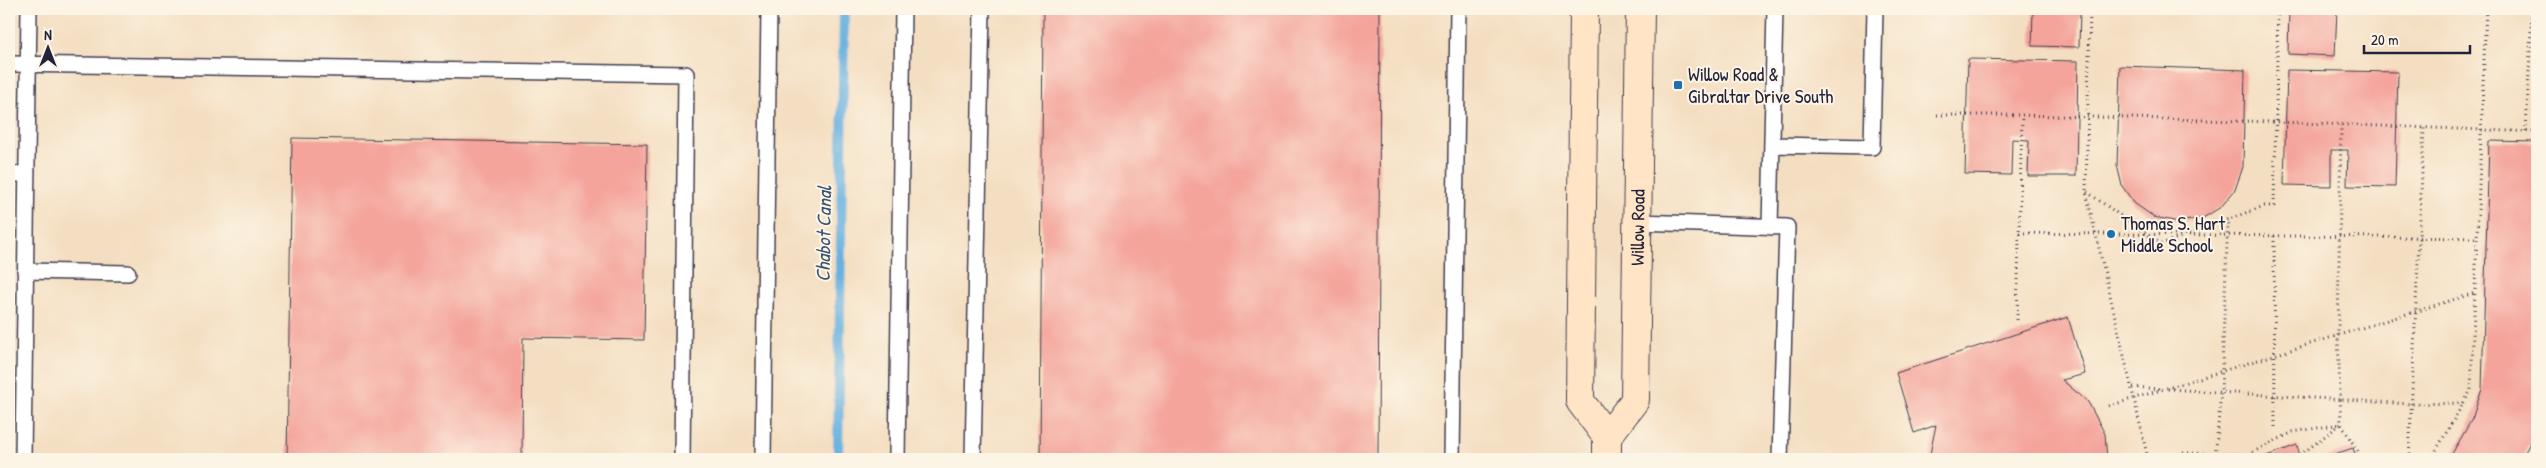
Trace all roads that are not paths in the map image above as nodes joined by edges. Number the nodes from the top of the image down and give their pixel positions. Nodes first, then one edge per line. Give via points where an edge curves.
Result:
1 (29, 9) edge
2 (769, 9) edge
3 (904, 9) edge
4 (982, 9) edge
5 (1458, 9) edge
6 (1584, 9) edge
7 (1640, 9) edge
8 (1775, 9) edge
9 (1876, 9) edge
10 (9, 64) edge
11 (28, 64) junction
12 (1772, 145) junction
13 (9, 174) edge
14 (27, 174) junction
15 (1638, 222) junction
16 (1770, 227) junction
17 (25, 271) junction
18 (128, 273) dead end
19 (1607, 448) edge
20 (23, 459) edge
21 (682, 459) edge
22 (763, 459) edge
23 (897, 459) edge
24 (973, 459) edge
25 (1452, 459) edge
26 (1780, 459) edge

1 - 11 lane
2 - 22 lane
3 - 23 lane
4 - 24 lane
5 - 25 lane
6 - 19 street, Willow Road via 1580,401
7 - 15 street, Willow Road
8 - 12 lane
9 - 12 lane via 1872,147
10 - 11 lane
11 - 14 lane
11 - 21 lane via 686,74
12 - 16 lane
13 - 14 lane
14 - 17 lane
15 - 16 lane
15 - 19 street, Willow Road via 1635,400
16 - 26 lane via 1787,227
17 - 18 lane
17 - 20 lane

